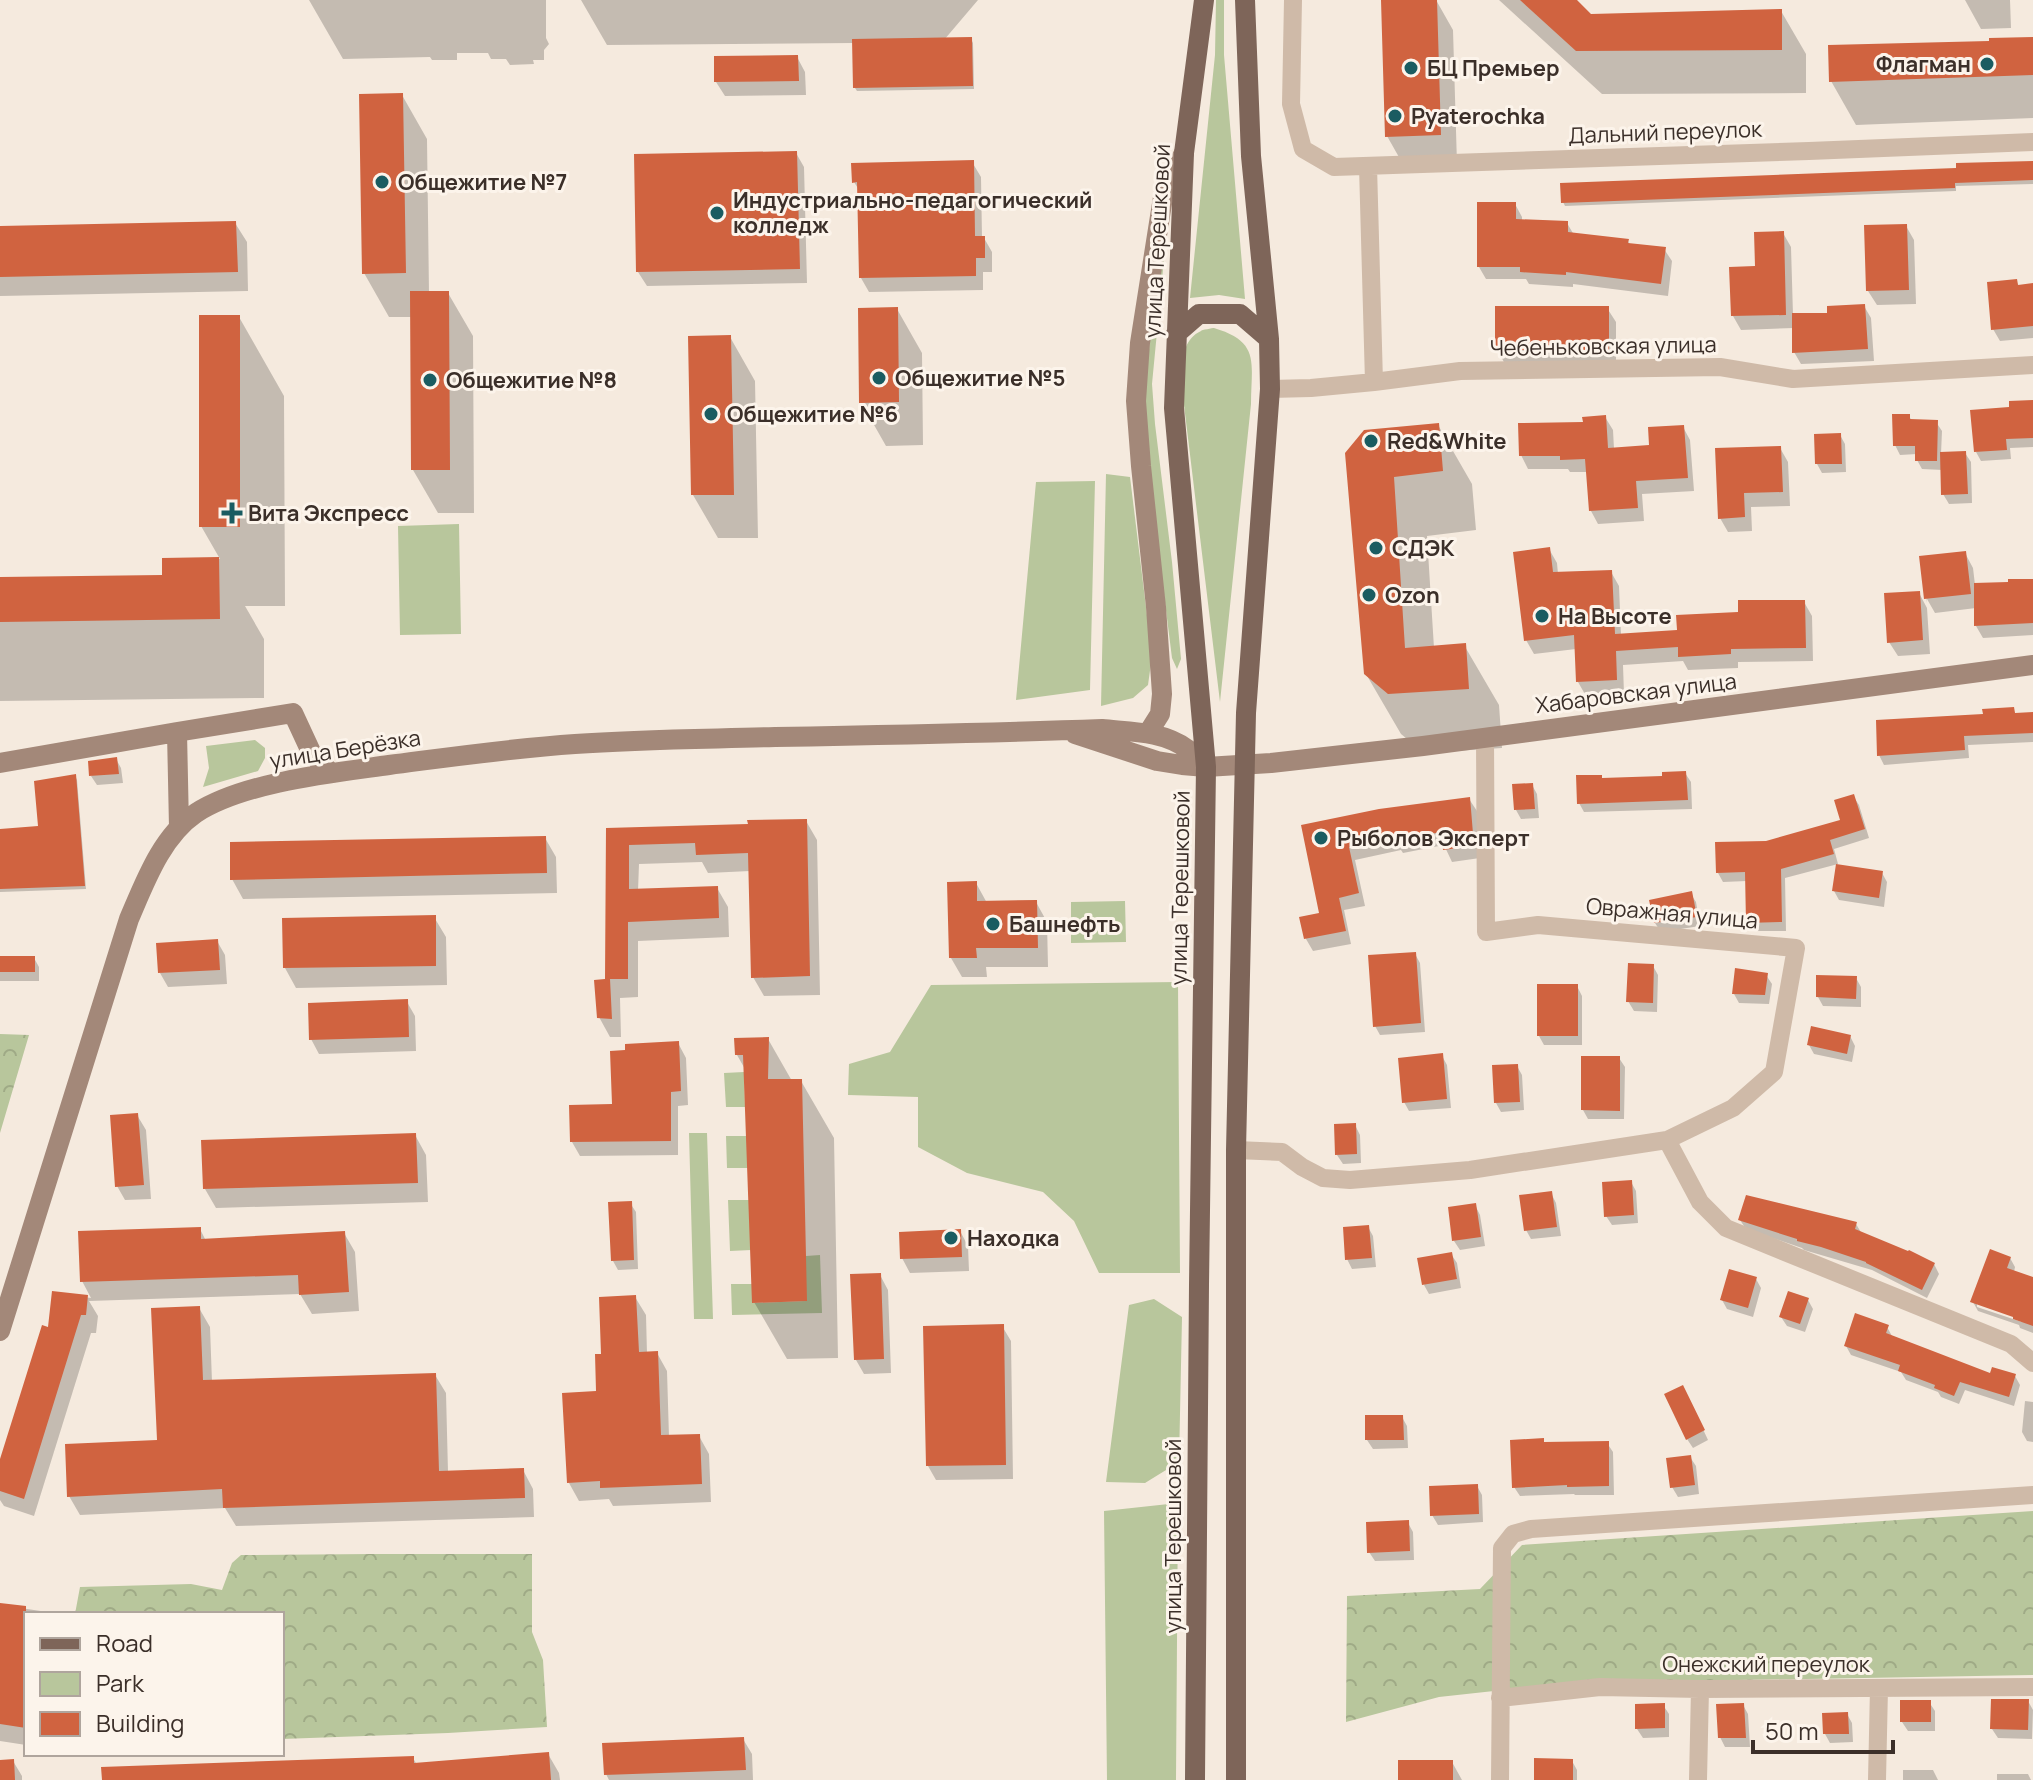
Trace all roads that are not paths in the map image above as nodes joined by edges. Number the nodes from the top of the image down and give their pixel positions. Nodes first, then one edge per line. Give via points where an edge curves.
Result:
1 (1204, 0) edge
2 (1245, 0) edge
3 (1293, 0) edge
4 (2033, 142) edge
5 (1184, 153) junction
6 (1368, 166) junction
7 (1176, 334) junction
8 (1269, 339) junction
9 (2033, 365) edge
10 (1374, 382) junction
11 (1270, 389) junction
12 (2033, 665) edge
13 (1064, 730) junction
14 (177, 732) junction
15 (1148, 733) junction
16 (1485, 737) junction
17 (0, 763) edge
18 (1245, 765) junction
19 (1206, 767) junction
20 (331, 773) junction
21 (179, 827) junction
22 (1667, 1140) junction
23 (1236, 1150) junction
24 (0, 1331) edge
25 (2033, 1363) edge
26 (2033, 1495) edge
27 (2033, 1687) edge
28 (1879, 1688) junction
29 (1700, 1689) junction
30 (1500, 1698) junction
31 (1195, 1780) edge
32 (1236, 1780) edge
33 (1500, 1780) edge
34 (1698, 1780) edge
35 (1877, 1780) edge

1 - 5 main road, улица Терешковой
2 - 8 main road via 1251,156
3 - 6 street, Дальний переулок via 1291,104 1303,149 1334,167
4 - 6 street, Дальний переулок
5 - 7 main road, улица Терешковой
5 - 15 main road via 1164,191 1136,401 1162,694 1160,714
6 - 10 street
7 - 8 main road via 1199,314 1240,314
7 - 19 main road, улица Терешковой via 1174,408
8 - 11 main road
9 - 10 street, Чебеньковская улица via 1793,379 1720,367 1460,371
10 - 11 street, Чебеньковская улица
11 - 18 main road
12 - 16 main road, Хабаровская улица
13 - 15 main road, улица Берёзка
13 - 19 main road, улица Берёзка via 1157,761
13 - 20 main road, улица Берёзка via 619,741
14 - 17 main road
14 - 20 main road via 293,713 312,754
14 - 21 main road
15 - 19 main road, улица Берёзка via 1187,748
16 - 18 main road, Хабаровская улица
16 - 22 street, Овражная улица via 1486,932 1538,925 1796,948 1774,1072 1733,1108
18 - 19 main road, улица Берёзка
18 - 23 main road
19 - 31 main road, улица Терешковой
20 - 21 main road, улица Берёзка via 237,794
21 - 24 main road, улица Берёзка via 129,919
22 - 23 street, Овражная улица via 1470,1170 1350,1180 1323,1178 1282,1152
22 - 25 street via 1700,1202 1726,1228 2011,1344
23 - 32 main road
26 - 30 street via 1513,1534 1502,1548
27 - 28 street, Онежский переулок
28 - 29 street, Онежский переулок
28 - 35 street
29 - 30 street, Онежский переулок via 1600,1687
29 - 34 street
30 - 33 street

